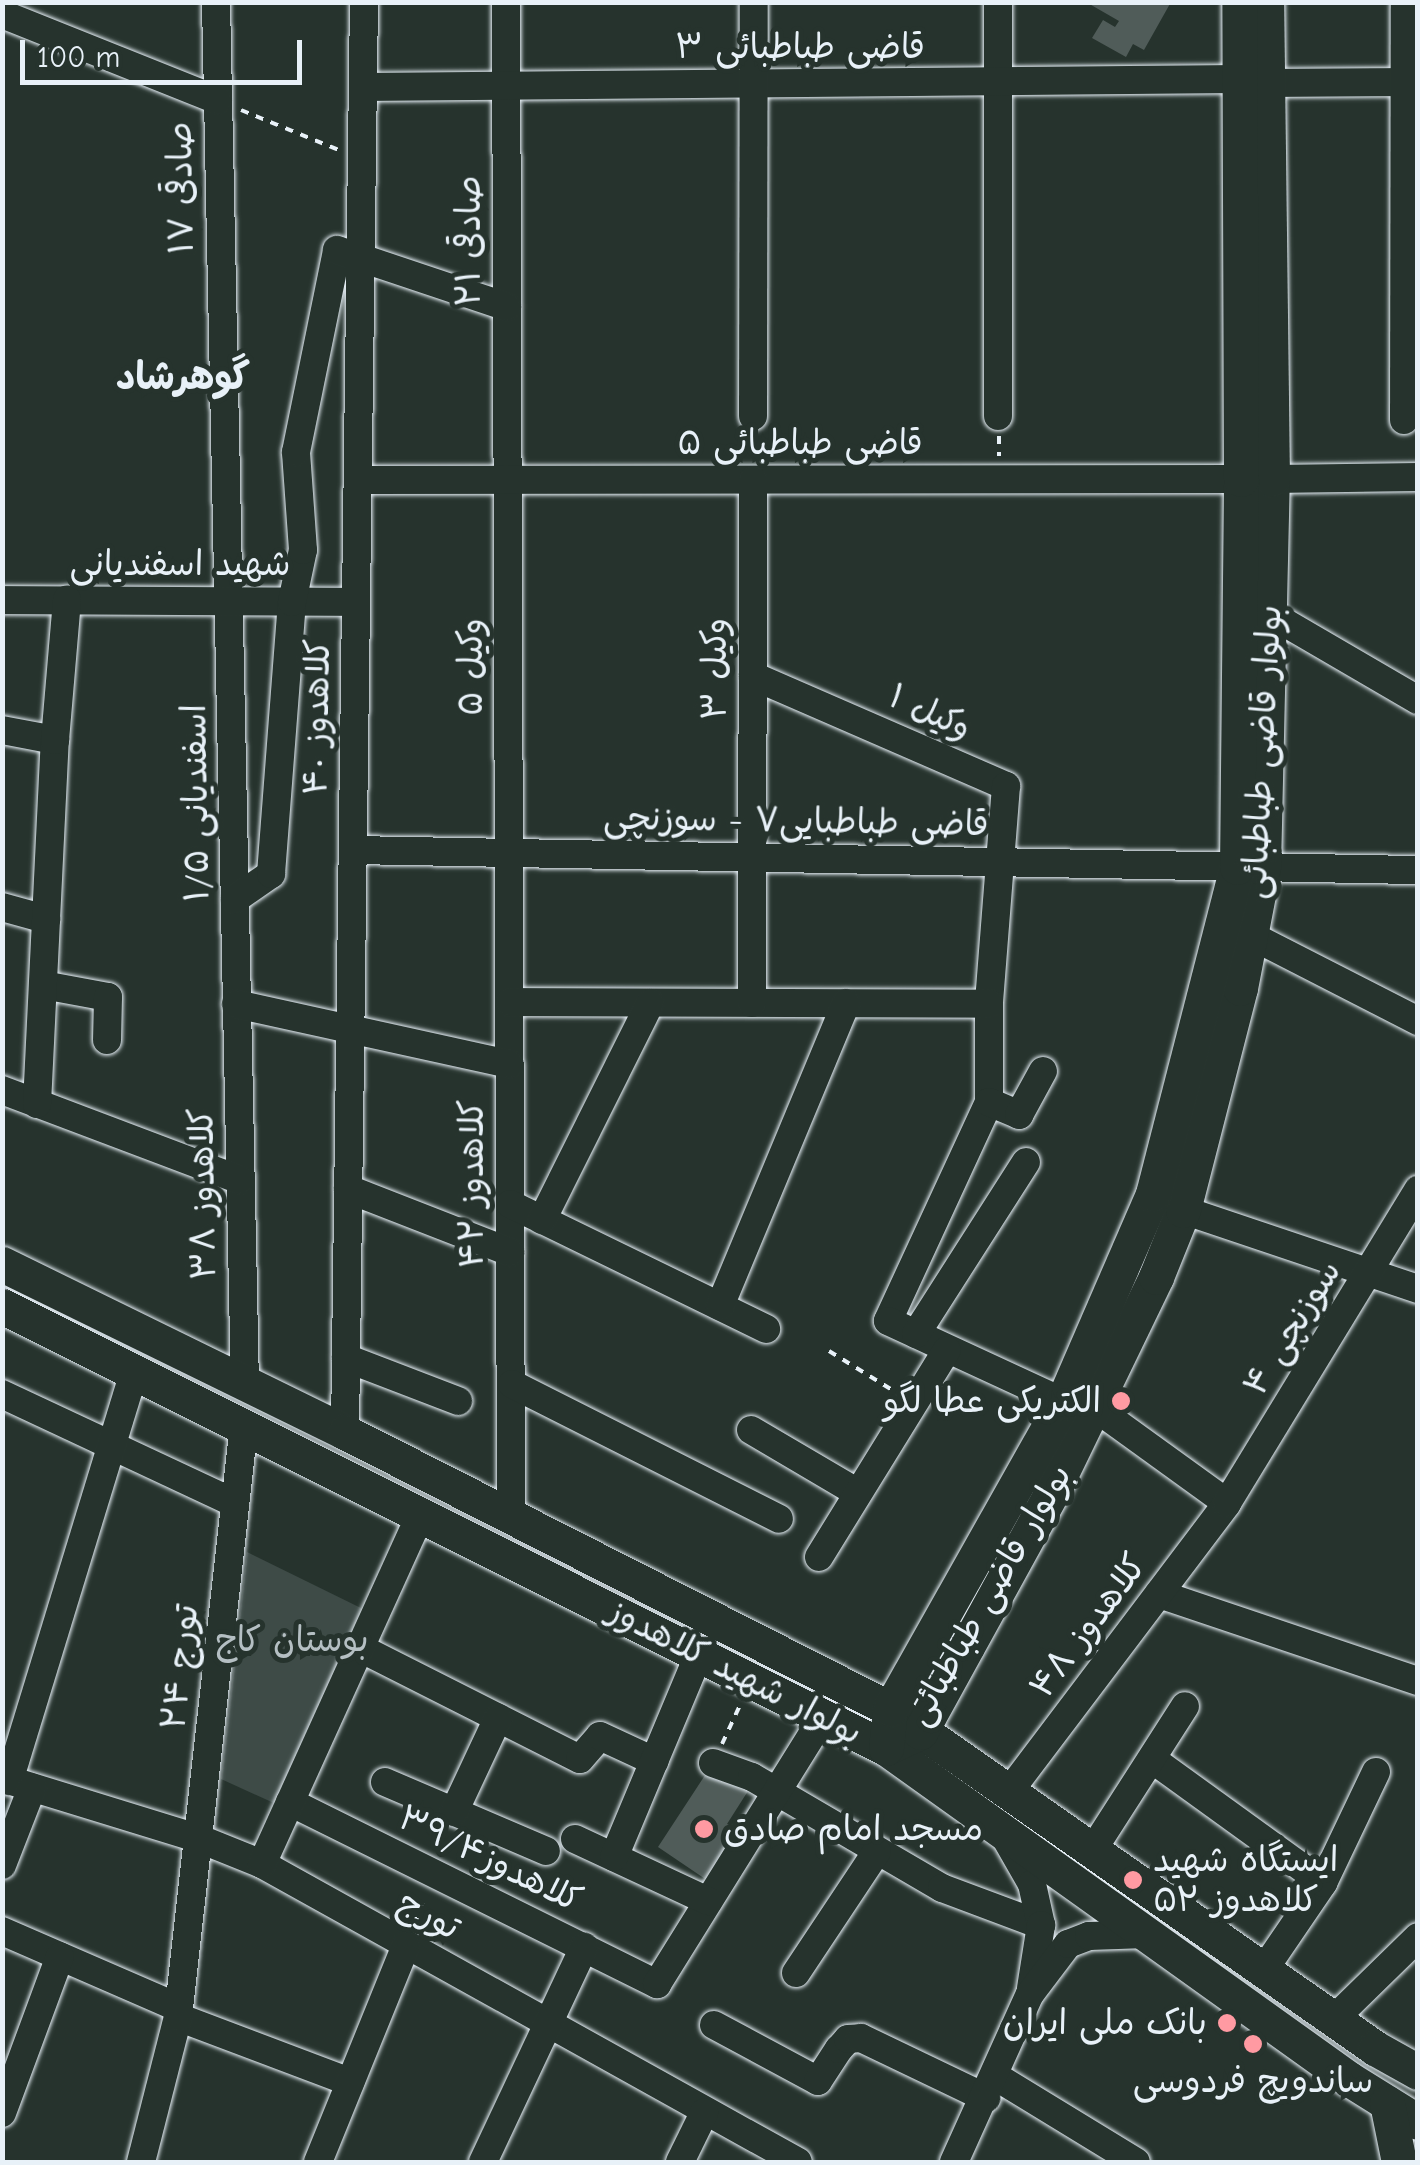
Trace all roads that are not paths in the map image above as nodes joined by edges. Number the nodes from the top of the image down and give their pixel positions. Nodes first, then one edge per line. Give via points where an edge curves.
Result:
1 (216, 2) edge
2 (364, 2) edge
3 (506, 2) edge
4 (754, 2) edge
5 (998, 2) edge
6 (1239, 2) edge
7 (1266, 2) edge
8 (1405, 2) edge
9 (2, 14) edge
10 (1252, 81) junction
11 (1411, 82) edge
12 (998, 84) junction
13 (754, 85) junction
14 (506, 86) junction
15 (363, 87) junction
16 (217, 100) junction
17 (360, 256) junction
18 (506, 306) junction
19 (753, 416) dead end
20 (998, 416) road end
21 (1404, 420) dead end
22 (1418, 478) edge
23 (1257, 479) junction
24 (358, 480) junction
25 (507, 480) junction
26 (753, 480) junction
27 (2, 600) edge
28 (68, 600) junction
29 (231, 602) junction
30 (292, 602) junction
31 (356, 602) junction
32 (1270, 614) junction
33 (753, 676) junction
34 (1418, 700) edge
35 (2, 730) edge
36 (55, 740) junction
37 (353, 850) junction
38 (509, 853) junction
39 (752, 858) junction
40 (998, 862) junction
41 (1250, 868) junction
42 (1418, 870) edge
43 (235, 900) junction
44 (2, 907) edge
45 (46, 919) junction
46 (1250, 935) junction
47 (43, 985) junction
48 (510, 1002) junction
49 (650, 1002) junction
50 (752, 1003) junction
51 (236, 1004) junction
52 (846, 1004) junction
53 (989, 1004) junction
54 (1418, 1021) edge
55 (350, 1029) junction
56 (107, 1040) dead end
57 (509, 1064) junction
58 (1043, 1071) dead end
59 (2, 1090) edge
60 (988, 1102) junction
61 (37, 1104) junction
62 (1026, 1162) dead end
63 (240, 1180) junction
64 (348, 1189) junction
65 (1418, 1190) edge
66 (510, 1204) junction
67 (1183, 1210) junction
68 (542, 1220) junction
69 (510, 1252) junction
70 (2, 1264) edge
71 (1370, 1273) junction
72 (1418, 1289) edge
73 (2, 1306) edge
74 (720, 1306) junction
75 (766, 1329) dead end
76 (916, 1334) junction
77 (947, 1350) junction
78 (346, 1358) junction
79 (135, 1370) junction
80 (245, 1383) junction
81 (512, 1384) junction
82 (2, 1394) edge
83 (458, 1401) dead end
84 (1078, 1404) junction
85 (244, 1425) junction
86 (752, 1430) dead end
87 (345, 1432) junction
88 (112, 1444) junction
89 (858, 1493) junction
90 (235, 1503) junction
91 (1227, 1503) junction
92 (421, 1513) junction
93 (511, 1515) junction
94 (779, 1519) dead end
95 (818, 1557) dead end
96 (1159, 1594) junction
97 (360, 1648) junction
98 (700, 1654) junction
99 (1416, 1676) edge
100 (1185, 1706) dead end
101 (890, 1709) junction
102 (823, 1716) junction
103 (498, 1718) junction
104 (920, 1732) junction
105 (886, 1748) junction
106 (1152, 1758) junction
107 (654, 1761) junction
108 (713, 1763) road end
109 (1376, 1772) dead end
110 (15, 1782) edge
111 (385, 1782) dead end
112 (776, 1792) junction
113 (1008, 1793) junction
114 (290, 1802) junction
115 (454, 1812) junction
116 (1000, 1830) junction
117 (200, 1839) junction
118 (574, 1839) dead end
119 (546, 1851) dead end
120 (877, 1851) junction
121 (1092, 1851) junction
122 (614, 1857) junction
123 (2, 1864) edge
124 (262, 1864) junction
125 (1323, 1883) junction
126 (708, 1901) junction
127 (1041, 1925) junction
128 (2, 1931) edge
129 (1147, 1934) junction
130 (1418, 1938) edge
131 (406, 1945) junction
132 (584, 1947) junction
133 (60, 1956) junction
134 (1263, 1971) junction
135 (796, 1973) dead end
136 (1030, 1994) junction
137 (178, 2012) junction
138 (1334, 2019) junction
139 (547, 2024) junction
140 (714, 2025) dead end
141 (1375, 2048) junction
142 (1418, 2072) edge
143 (1349, 2079) junction
144 (350, 2082) junction
145 (990, 2087) junction
146 (1387, 2103) junction
147 (2, 2113) edge
148 (704, 2113) junction
149 (1418, 2122) edge
150 (141, 2162) edge
151 (318, 2162) edge
152 (484, 2162) edge
153 (680, 2162) edge
154 (798, 2162) edge
155 (954, 2162) edge
156 (1136, 2162) edge
157 (1399, 2162) edge

1 - 16 street, صادقی ۱۷
2 - 15 street, کلاهدوز ۴۰
3 - 14 street, صادقی ۲۱
4 - 13 street
5 - 12 street
6 - 10 main road, بولوار قاضی طباطبائی
7 - 10 main road, بولوار قاضی طباطبائی
8 - 11 street
9 - 16 street
10 - 11 street, قاضی طباطبائی ۳
10 - 12 street, قاضی طباطبائی ۳
10 - 23 main road, بولوار قاضی طباطبائی
11 - 21 street
12 - 13 street, قاضی طباطبائی ۳
12 - 20 street
13 - 14 street, قاضی طباطبائی ۳
13 - 19 street
14 - 15 street, قاضی طباطبائی ۳
14 - 18 street, صادقی ۲۱
15 - 17 street, کلاهدوز ۴۰
16 - 29 street, صادقی ۱۷
17 - 18 street
17 - 24 street, کلاهدوز ۴۰
17 - 30 street via 337,250 296,452 303,550
18 - 25 street, صادقی ۲۱
22 - 23 street, قاضی طباطبائی ۵
23 - 26 street, قاضی طباطبائی ۵
23 - 32 main road, بولوار قاضی طباطبائی
23 - 41 main road, بولوار قاضی طباطبائی
24 - 25 street, قاضی طباطبائی ۵
24 - 31 street, کلاهدوز ۴۰
25 - 26 street, قاضی طباطبائی ۵
25 - 38 street, وکيل ۵
26 - 33 street, وکيل ۳
27 - 28 street, شهید اسفندیانی
28 - 29 street, شهید اسفندیانی
28 - 36 street
29 - 30 street, شهید اسفندیانی
29 - 43 street, اسفندیانی ۱/۵
30 - 31 street, شهید اسفندیانی
30 - 43 street via 271,874
31 - 37 street, کلاهدوز ۴۰
32 - 34 street
32 - 41 main road, بولوار قاضی طباطبائی
33 - 39 street, وکيل ۳
33 - 40 street, وکيل ۱ via 1006,786
35 - 36 street
36 - 45 street
37 - 38 street, قاضی طباطبایی۷ - سوزنچی
37 - 55 street, کلاهدوز ۴۰
38 - 39 street, قاضی طباطبایی۷ - سوزنچی
38 - 48 street, کلاهدوز ۴۲
39 - 40 street, قاضی طباطبایی۷ - سوزنچی
39 - 50 street, وکيل ۳
40 - 41 street, قاضی طباطبایی۷ - سوزنچی
40 - 53 street
41 - 42 street, قاضی طباطبایی۷ - سوزنچی
41 - 46 main road, بولوار قاضی طباطبائی
41 - 84 main road, بولوار قاضی طباطبائی via 1153,1194
43 - 51 street, اسفندیانی ۱/۵
44 - 45 street
45 - 47 street
46 - 54 street
46 - 67 main road, بولوار قاضی طباطبائی
47 - 56 street via 108,997
47 - 61 street
48 - 49 street
48 - 57 street, کلاهدوز ۴۲
49 - 50 street
49 - 68 street
50 - 52 street
51 - 55 street
51 - 63 street, کلاهدوز ۳۸
52 - 53 street
52 - 74 street
53 - 60 street
55 - 57 street
55 - 64 street, کلاهدوز ۴۰
57 - 66 street, کلاهدوز ۴۲
58 - 60 street via 1019,1115
59 - 61 street
60 - 76 street via 888,1321
61 - 63 street
62 - 76 street
63 - 80 street, کلاهدوز ۳۸
64 - 69 street
64 - 78 street, کلاهدوز ۴۰
65 - 71 street, سوزنچی ۴
66 - 68 street
66 - 69 street, کلاهدوز ۴۲
67 - 71 street
67 - 84 main road, بولوار قاضی طباطبائی
68 - 74 street
69 - 81 street, کلاهدوز ۴۲
70 - 80 main road, بولوار شهید کلاهدوز
71 - 72 street
71 - 91 street, سوزنچی ۴
73 - 79 main road, بولوار شهید کلاهدوز
74 - 75 street
76 - 77 street
77 - 84 street
77 - 89 street
78 - 83 street
78 - 87 street, کلاهدوز ۴۰
79 - 85 main road, بولوار شهید کلاهدوز
79 - 88 street
80 - 87 main road, بولوار شهید کلاهدوز
81 - 93 street, کلاهدوز ۴۲
81 - 94 street
82 - 88 street
84 - 91 street
84 - 101 main road, بولوار قاضی طباطبائی
84 - 104 main road, بولوار قاضی طباطبائی
85 - 90 street, تورج ۲۴
85 - 92 main road, بولوار شهید کلاهدوز
86 - 89 street
87 - 93 main road, بولوار شهید کلاهدوز
88 - 90 street
88 - 110 street
89 - 95 street
90 - 117 street, تورج ۲۴
91 - 96 street, کلاهدوز ۴۸
92 - 97 street
92 - 98 main road, بولوار شهید کلاهدوز
93 - 101 main road, بولوار شهید کلاهدوز
96 - 99 street
96 - 113 street, کلاهدوز ۴۸
97 - 103 street
97 - 114 street
98 - 102 main road, بولوار شهید کلاهدوز
98 - 107 street
100 - 106 street
101 - 104 main road, بولوار شهید کلاهدوز
101 - 105 main road, بولوار قاضی طباطبائی
102 - 105 main road, بولوار شهید کلاهدوز
102 - 112 street
103 - 107 street via 580,1759 600,1736
103 - 115 street
104 - 105 main road, بولوار قاضی طباطبائی
104 - 113 main road, بولوار شهید کلاهدوز
105 - 116 main road, بولوار شهید کلاهدوز
106 - 121 street
106 - 125 street
107 - 122 street
108 - 112 street
109 - 125 street
110 - 117 street, تورج
110 - 123 street
111 - 115 street
112 - 120 street
112 - 126 street
113 - 121 main road, بولوار شهید کلاهدوز
114 - 124 street
114 - 132 street, کلاهدوز۳۹/۴
115 - 119 street
116 - 127 street via 1032,1884
116 - 129 main road, بولوار شهید کلاهدوز
117 - 124 street, تورج
117 - 137 street, تورج ۲۴
118 - 122 street
120 - 127 street via 942,1888
120 - 135 street
121 - 134 main road, بولوار شهید کلاهدوز
122 - 126 street
124 - 131 street, تورج
125 - 134 street
126 - 132 street, کلاهدوز۳۹/۴ via 657,1984
127 - 136 street
128 - 133 street
129 - 136 street via 1088,1936 1068,1944
129 - 143 main road, بولوار شهید کلاهدوز
130 - 138 street
131 - 139 street, تورج
131 - 144 street
132 - 139 street
133 - 137 street
133 - 147 street
134 - 138 main road, بولوار شهید کلاهدوز
136 - 145 street
137 - 144 street
137 - 150 street, تورج ۲۴
138 - 141 main road, بولوار شهید کلاهدوز
139 - 148 street, تورج
139 - 152 street
140 - 145 street via 818,2081 838,2048 860,2038
141 - 142 main road, بولوار شهید کلاهدوز
141 - 143 main road
143 - 146 main road, بولوار شهید کلاهدوز
144 - 151 street
145 - 155 street
145 - 156 street
146 - 149 main road, بولوار شهید کلاهدوز
146 - 157 main road
148 - 153 street
148 - 154 street, تورج

